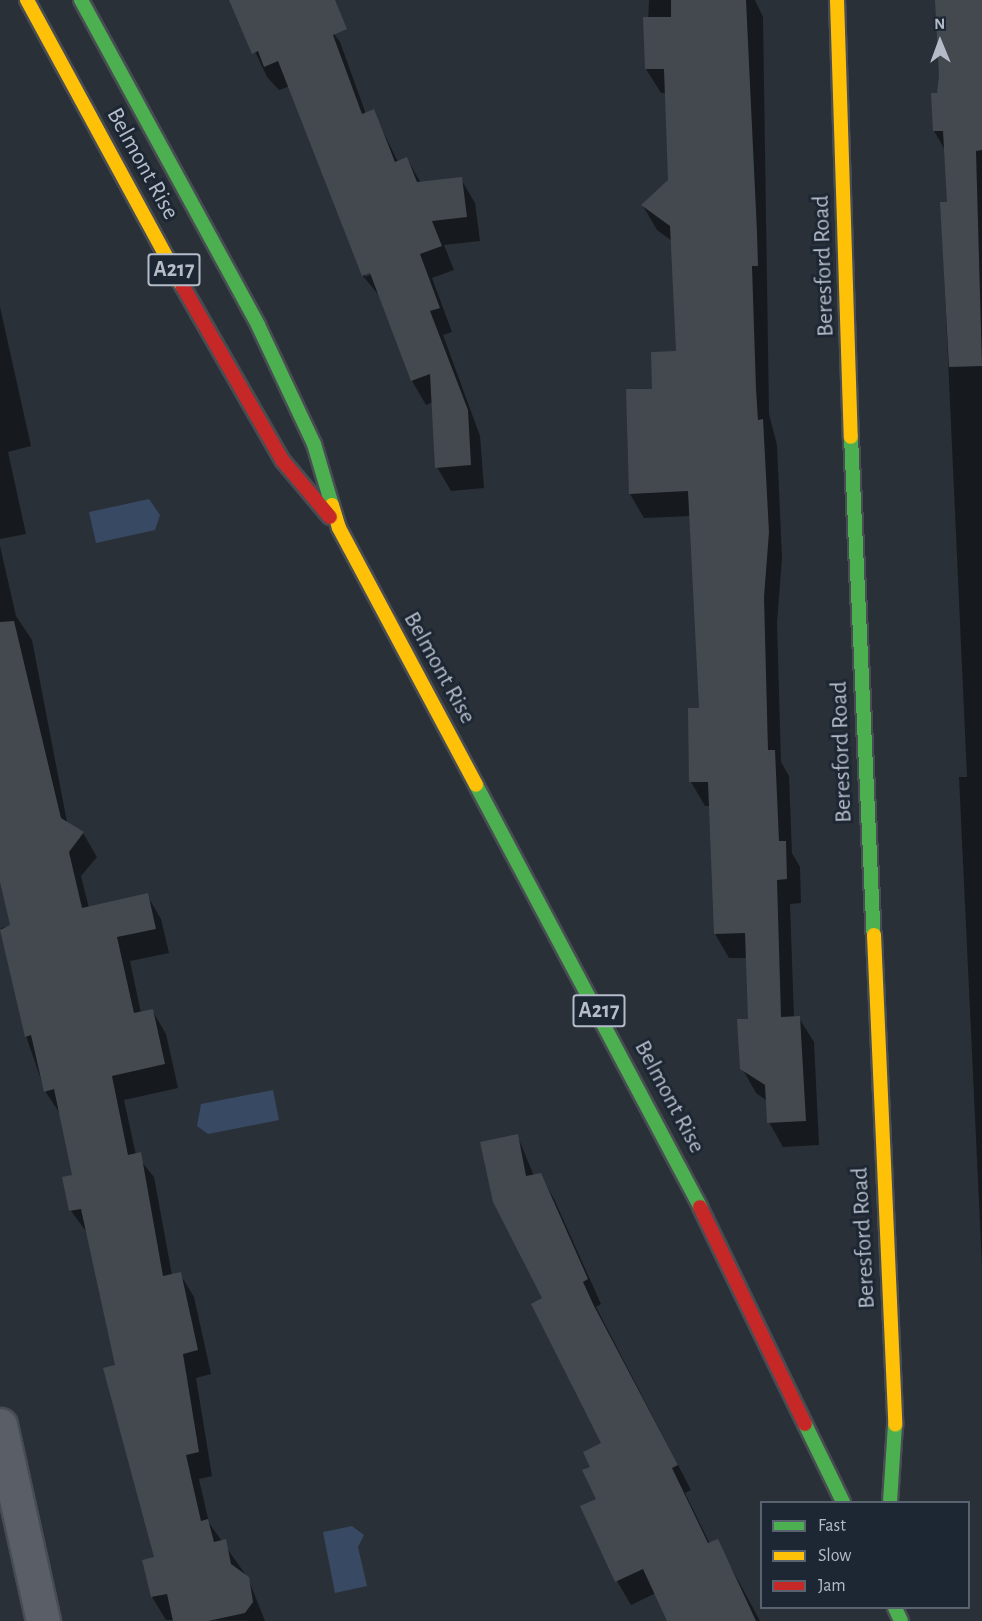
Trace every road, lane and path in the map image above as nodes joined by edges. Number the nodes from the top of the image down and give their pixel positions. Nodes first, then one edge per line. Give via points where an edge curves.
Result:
1 (27, 0) edge
2 (81, 0) edge
3 (837, 0) edge
4 (339, 528) junction
5 (0, 1425) edge
6 (842, 1501) edge
7 (890, 1501) edge
8 (43, 1621) edge

1 - 4 main road, Belmont Rise / A217 via 272,442
2 - 4 main road, Belmont Rise / A217 via 258,325 314,444
3 - 7 main road, Beresford Road via 851,446 896,1417
4 - 6 main road, Belmont Rise / A217 via 707,1219
5 - 8 street

